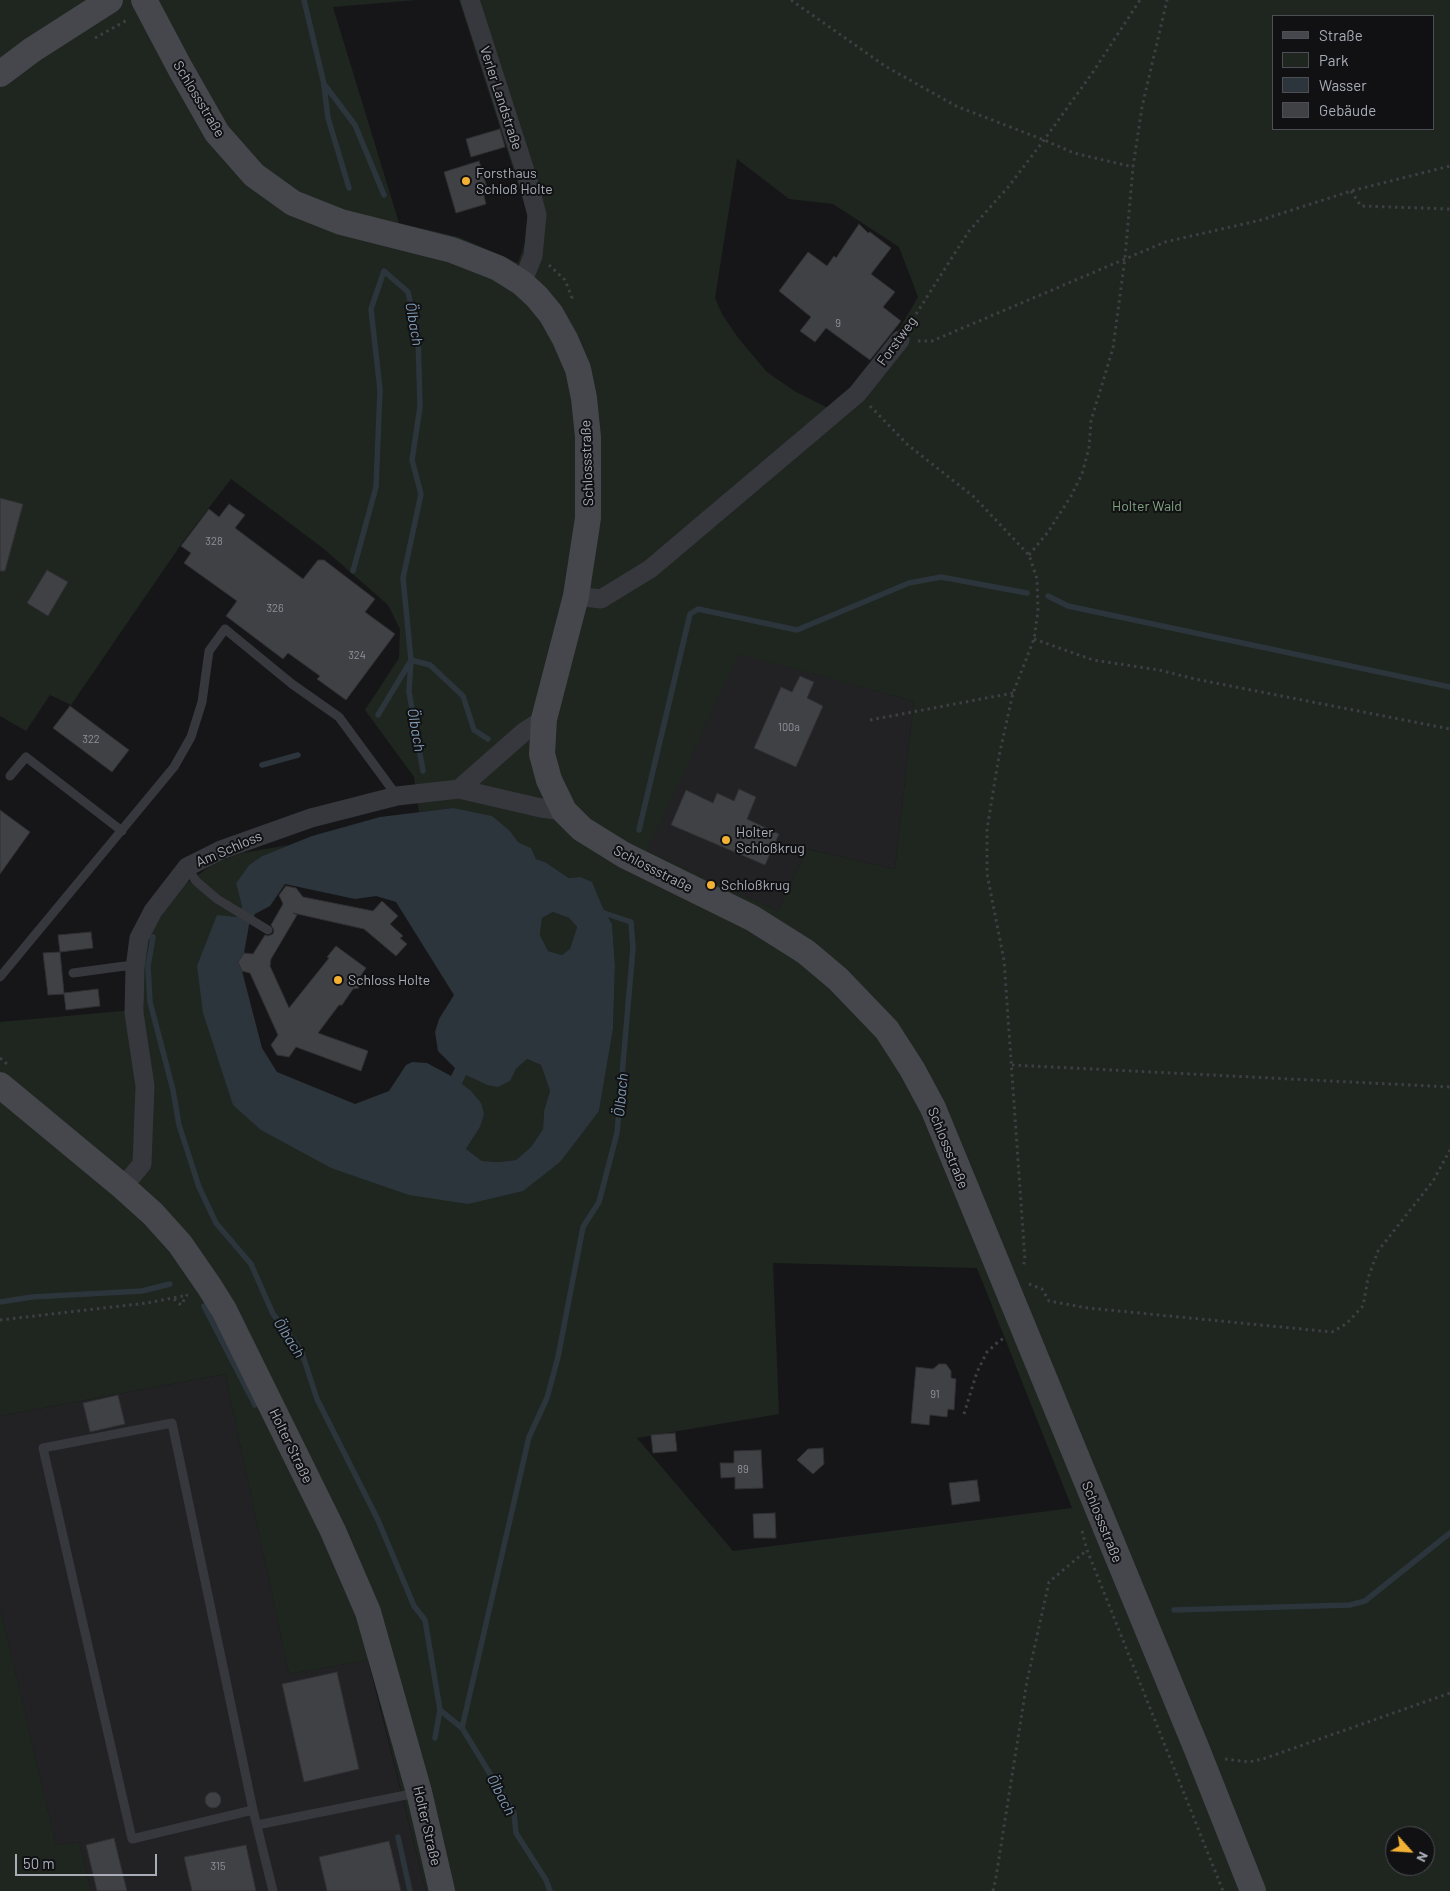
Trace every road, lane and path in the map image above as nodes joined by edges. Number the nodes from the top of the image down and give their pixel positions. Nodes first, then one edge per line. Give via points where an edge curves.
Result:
1 (110, 0) edge
2 (144, 0) edge
3 (470, 0) edge
4 (791, 0) edge
5 (1140, 0) edge
6 (1167, 0) edge
7 (0, 74) edge
8 (1044, 140) junction
9 (1133, 166) junction
10 (1450, 166) edge
11 (1351, 190) junction
12 (1450, 209) edge
13 (1125, 258) junction
14 (522, 283) junction
15 (900, 340) junction
16 (857, 394) junction
17 (1029, 555) junction
18 (576, 596) junction
19 (1034, 639) junction
20 (1013, 693) junction
21 (544, 719) junction
22 (870, 720) dead end
23 (1450, 729) edge
24 (10, 776) dead end
25 (459, 789) junction
26 (397, 796) junction
27 (564, 811) junction
28 (122, 831) junction
29 (186, 867) junction
30 (268, 930) dead end
31 (135, 968) junction
32 (73, 973) dead end
33 (0, 977) edge
34 (1012, 1066) junction
35 (0, 1085) edge
36 (1450, 1087) edge
37 (1450, 1150) edge
38 (123, 1187) junction
39 (1012, 1284) junction
40 (199, 1290) junction
41 (173, 1298) junction
42 (0, 1320) edge
43 (998, 1342) dead end
44 (964, 1414) dead end
45 (1094, 1531) junction
46 (1087, 1550) junction
47 (1450, 1693) edge
48 (1198, 1752) junction
49 (419, 1792) junction
50 (253, 1810) junction
51 (257, 1825) junction
52 (274, 1891) edge
53 (442, 1891) edge
54 (993, 1891) edge
55 (1224, 1891) edge
56 (1253, 1891) edge

1 - 7 main road
2 - 14 main road, Schlossstraße via 217,133 254,175 293,203 325,216 452,250 498,268
3 - 14 street, Verler Landstraße via 536,214 533,256
4 - 8 path via 885,66 933,94
5 - 8 path, Forstweg
6 - 9 path via 1142,107
8 - 9 path via 1074,153
8 - 15 path, Forstweg via 969,231
9 - 13 path
10 - 11 path
11 - 12 path via 1361,206
11 - 13 path via 1261,220 1165,242
13 - 15 path via 932,341
13 - 17 path via 1113,348 1091,421 1089,448 1082,474 1048,532
14 - 18 main road, Schlossstraße via 551,314 565,338 578,369 584,398 588,437 588,518
15 - 16 street, Forstweg
16 - 17 path via 908,445 974,497
16 - 18 street, Forstweg via 650,569 601,599
17 - 19 path via 1037,579 1038,611
18 - 21 main road, Schlossstraße
19 - 20 path
19 - 23 path via 1093,660 1159,670 1195,680
20 - 22 path
20 - 34 path via 987,829 987,874 1004,960
21 - 25 street via 525,731
21 - 27 main road, Schlossstraße via 542,754 549,780
24 - 28 lane via 26,757
25 - 26 street, Am Schloss
25 - 27 street, Am Schloss
26 - 28 lane via 339,717 292,684 225,629 209,651 202,702 191,737 174,767
26 - 29 street, Am Schloss via 311,818 221,850
27 - 39 main road, Schlossstraße via 582,829 624,855 752,918 806,952 838,979 887,1030 933,1108
28 - 33 lane
29 - 30 lane via 196,881 217,898
29 - 31 street, Am Schloss via 149,918 139,938
31 - 32 lane via 125,966
31 - 38 street, Am Schloss via 134,1012 145,1086 142,1164
34 - 36 path
34 - 39 path via 1025,1260
35 - 38 main road, Holter Straße
37 - 39 path via 1433,1181 1378,1251 1368,1278 1363,1306 1346,1324 1332,1332 1088,1308 1049,1301 1042,1290
38 - 40 main road, Holter Straße via 180,1244
39 - 45 main road, Schlossstraße
40 - 41 path
40 - 41 path via 181,1305
40 - 49 main road, Holter Straße via 224,1310 333,1531 368,1612
41 - 42 path
43 - 44 path via 977,1372
45 - 46 path
45 - 46 path via 1082,1538
45 - 48 main road, Schlossstraße
46 - 54 path via 1049,1582 1027,1681
46 - 55 path
47 - 48 path via 1263,1759 1234,1761
48 - 56 main road, Schlossstraße
49 - 51 lane
49 - 53 main road, Holter Straße
50 - 50 lane via 132,1839 43,1448 172,1423
50 - 51 lane
51 - 52 lane

